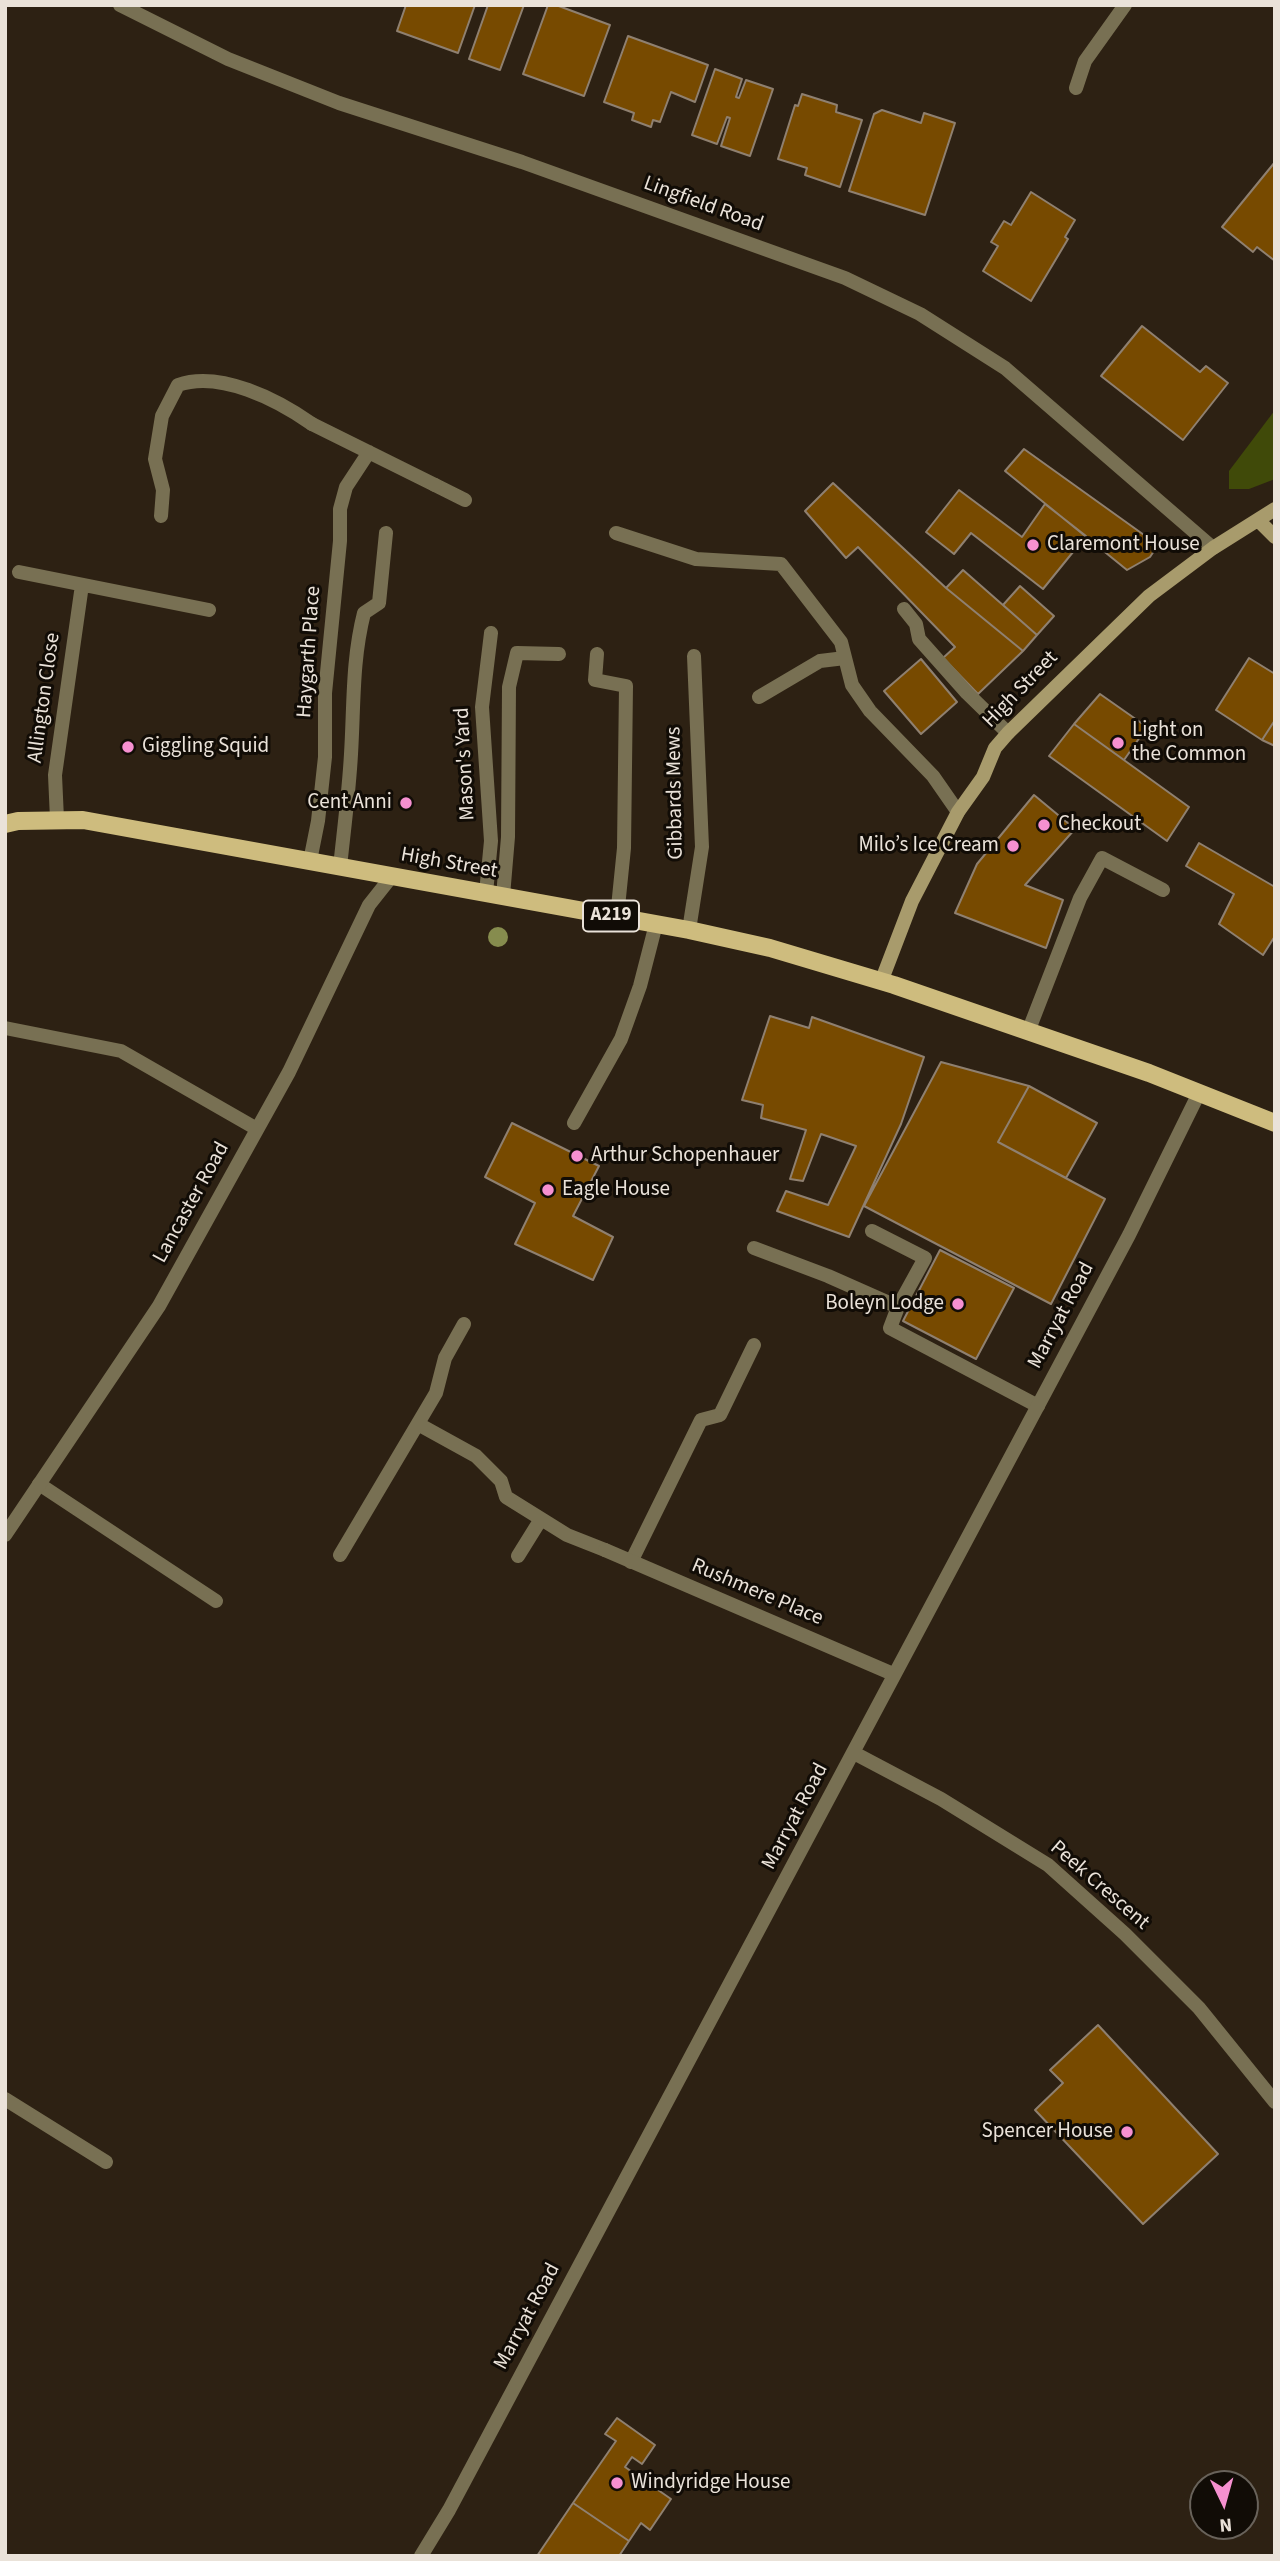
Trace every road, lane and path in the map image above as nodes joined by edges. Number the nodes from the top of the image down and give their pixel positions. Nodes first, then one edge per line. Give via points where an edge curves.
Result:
1 (120, 5) edge
2 (1125, 5) edge
3 (1076, 88) dead end
4 (369, 452) junction
5 (465, 499) dead end
6 (1275, 509) edge
7 (161, 516) dead end
8 (1258, 520) junction
9 (386, 533) dead end
10 (616, 533) dead end
11 (1275, 537) edge
12 (1213, 548) junction
13 (19, 572) dead end
14 (82, 584) junction
15 (904, 609) dead end
16 (209, 610) dead end
17 (491, 633) dead end
18 (559, 654) dead end
19 (597, 654) dead end
20 (694, 656) dead end
21 (845, 659) junction
22 (759, 697) dead end
23 (1008, 733) junction
24 (958, 812) junction
25 (58, 818) junction
26 (5, 824) edge
27 (310, 861) junction
28 (340, 867) junction
29 (392, 876) junction
30 (1163, 890) dead end
31 (494, 895) junction
32 (617, 917) junction
33 (656, 924) junction
34 (689, 930) junction
35 (881, 982) junction
36 (5, 1028) edge
37 (1028, 1032) junction
38 (1199, 1093) junction
39 (574, 1123) dead end
40 (1275, 1123) edge
41 (257, 1129) junction
42 (872, 1231) dead end
43 (754, 1248) dead end
44 (898, 1307) junction
45 (464, 1324) dead end
46 (754, 1345) dead end
47 (1038, 1406) junction
48 (418, 1424) junction
49 (39, 1484) junction
50 (541, 1519) junction
51 (5, 1535) edge
52 (340, 1555) dead end
53 (518, 1556) dead end
54 (631, 1562) junction
55 (216, 1601) dead end
56 (893, 1674) junction
57 (854, 1753) junction
58 (5, 2099) edge
59 (1275, 2102) edge
60 (106, 2162) dead end
61 (421, 2556) edge

1 - 12 street, Lingfield Road via 229,59 327,98 832,273 920,314 1005,368
2 - 3 street via 1085,61
4 - 5 street
4 - 7 street via 285,405 233,386 188,381 178,385 162,416 155,459 163,490
4 - 27 street, Haygarth Place via 346,487 340,509 341,541 325,693 326,757
6 - 8 street, High Street
8 - 11 street
8 - 12 street, High Street
9 - 28 street via 379,604 364,613 356,642
10 - 21 street via 696,559 781,564 841,642
12 - 23 street, High Street via 1118,623
13 - 14 street
14 - 16 street
14 - 25 street, Allington Close via 55,775
15 - 23 street via 916,624 919,639
17 - 31 street, Mason's Yard via 482,708
18 - 31 street via 517,653 509,687 508,837
19 - 32 street via 595,680 626,686 624,848
20 - 34 street, Gibbards Mews via 702,847
21 - 22 street via 820,661
21 - 24 street via 852,685 870,711 933,776
23 - 24 street, High Street
24 - 35 street, High Street via 912,901
25 - 26 main road, High Street / A219
25 - 27 main road, High Street / A219
27 - 28 main road, High Street / A219
28 - 29 main road, High Street / A219
29 - 31 main road, High Street / A219
29 - 41 street, Lancaster Road via 369,905
30 - 37 street via 1102,858 1080,898
31 - 32 main road, High Street / A219
32 - 33 main road, High Street / A219
33 - 34 main road, High Street / A219
33 - 39 street via 621,1039
34 - 35 main road, High Street / A219 via 770,948
35 - 37 main road, High Street / A219
36 - 41 street via 121,1051
37 - 38 main road, High Street / A219
38 - 40 main road, A219
38 - 47 street, Marryat Road
41 - 49 street, Lancaster Road via 159,1306
42 - 44 street via 925,1258
43 - 44 street
44 - 47 street via 890,1328
45 - 48 street
46 - 54 street via 720,1415 701,1420
47 - 56 street, Marryat Road
48 - 50 street, Rushmere Place via 476,1456 501,1480 506,1497
48 - 52 street
49 - 51 street, Lancaster Road
49 - 55 street
50 - 53 street
50 - 54 street, Rushmere Place
54 - 56 street, Rushmere Place
56 - 57 street, Marryat Road
57 - 59 street, Peek Crescent via 942,1799 1048,1865 1199,2008
57 - 61 street, Marryat Road
58 - 60 street

